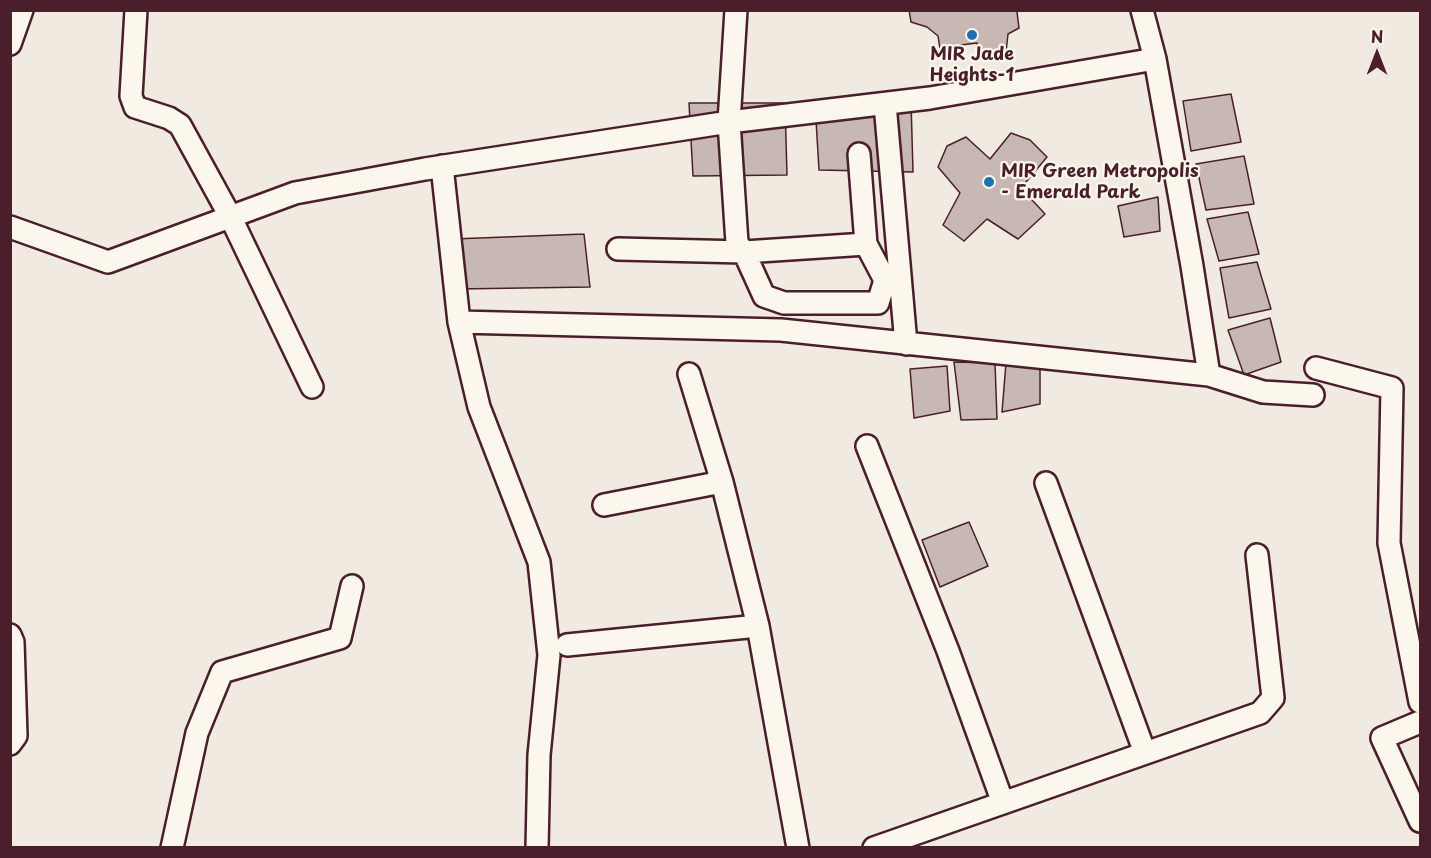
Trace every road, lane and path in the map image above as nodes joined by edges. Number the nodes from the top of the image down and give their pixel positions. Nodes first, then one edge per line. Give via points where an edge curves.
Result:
1 (22, 10) edge
2 (136, 10) edge
3 (736, 10) edge
4 (1142, 10) edge
5 (10, 44) edge
6 (1155, 59) junction
7 (885, 104) junction
8 (729, 122) junction
9 (859, 154) dead end
10 (442, 166) junction
11 (231, 218) junction
12 (10, 227) edge
13 (866, 244) junction
14 (618, 249) dead end
15 (744, 252) junction
16 (459, 322) junction
17 (906, 344) junction
18 (1316, 368) dead end
19 (689, 374) dead end
20 (1209, 375) junction
21 (312, 387) dead end
22 (1313, 395) dead end
23 (867, 446) dead end
24 (722, 482) junction
25 (1046, 483) dead end
26 (604, 505) dead end
27 (1257, 555) dead end
28 (352, 586) dead end
29 (758, 627) junction
30 (10, 636) edge
31 (567, 645) dead end
32 (1420, 702) edge
33 (1420, 722) edge
34 (10, 744) edge
35 (1145, 753) junction
36 (1003, 803) junction
37 (1420, 821) edge
38 (172, 848) edge
39 (537, 848) edge
40 (798, 848) edge
41 (874, 848) edge

1 - 5 street
2 - 11 street via 131,96 135,106 169,117 180,125
3 - 8 street
4 - 6 street
6 - 7 street
6 - 20 street
7 - 8 street
7 - 17 street
8 - 10 street
8 - 15 street via 737,243
9 - 13 street
10 - 11 street via 295,193
10 - 16 street
11 - 12 street via 108,262
11 - 21 street
13 - 15 street
13 - 15 street via 885,280 878,303 784,303 764,296
14 - 15 street
16 - 17 street via 781,330
16 - 39 street via 479,406 540,562 549,655
17 - 20 street
18 - 32 street via 1392,388 1389,543
19 - 24 street
20 - 22 street via 1263,392
23 - 36 street
24 - 26 street
24 - 29 street
25 - 35 street
27 - 35 street via 1273,698 1260,713
28 - 38 street via 340,638 222,672 197,732
29 - 31 street
29 - 40 street
30 - 34 street via 16,736
33 - 37 street via 1382,738
35 - 36 street
36 - 41 street

